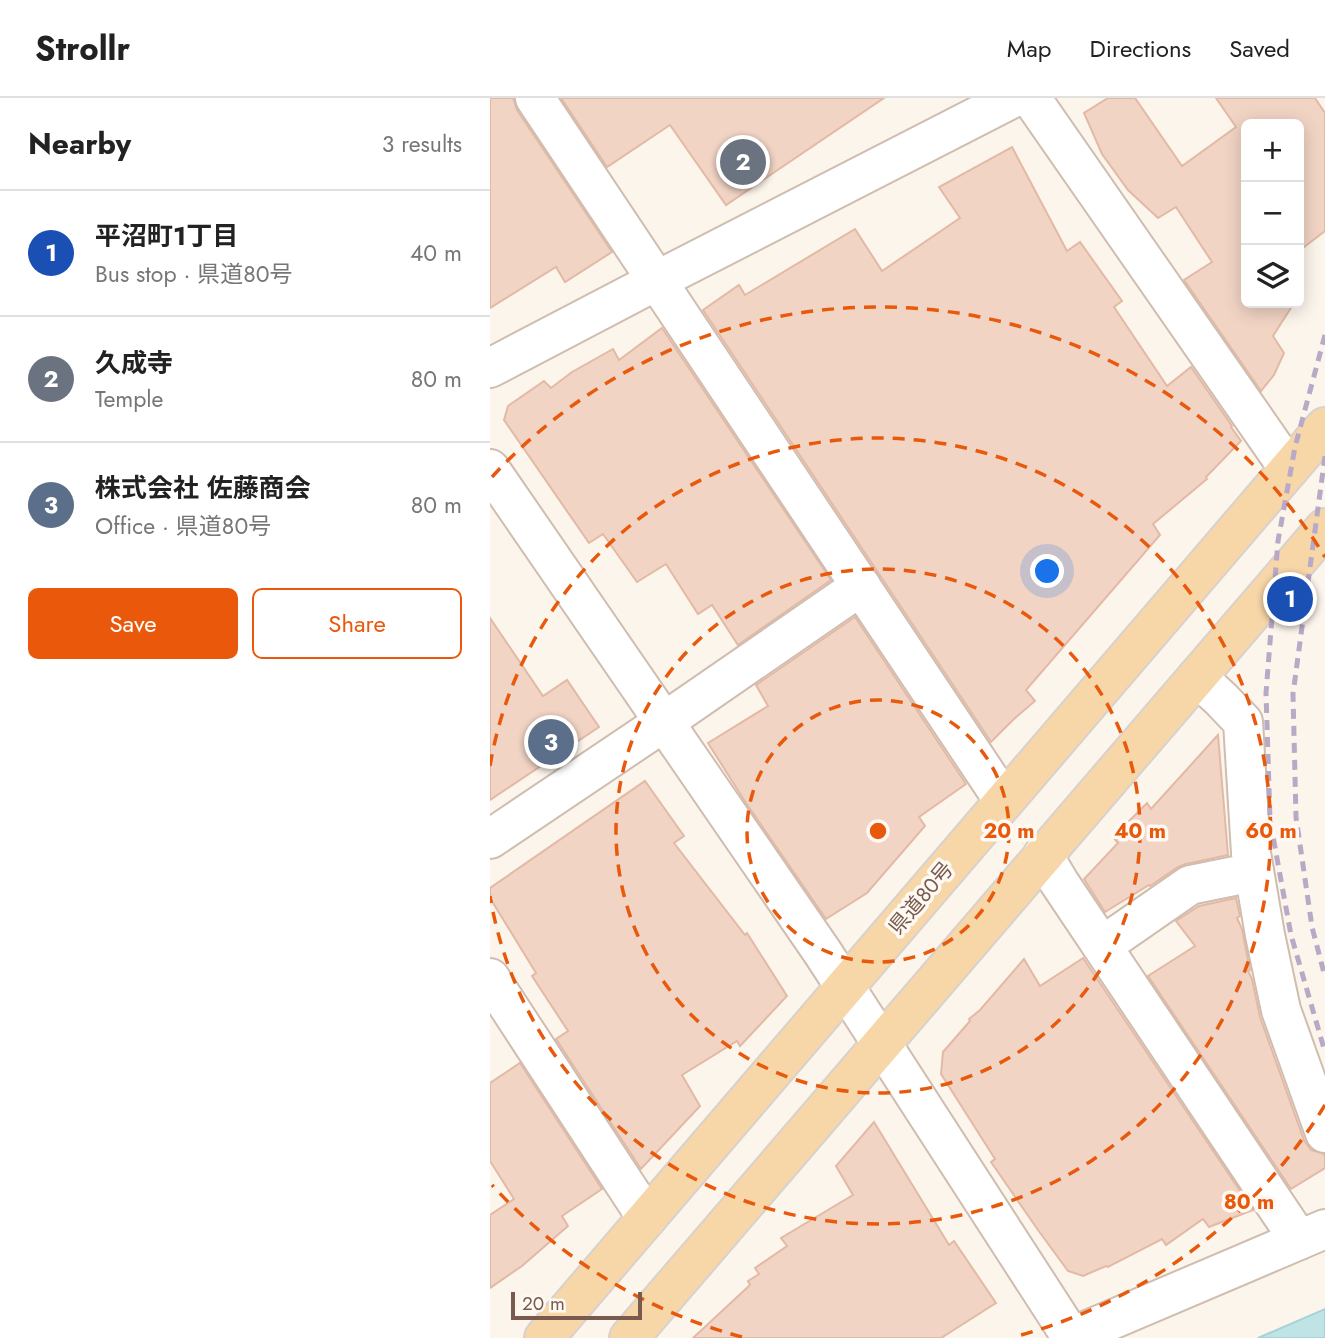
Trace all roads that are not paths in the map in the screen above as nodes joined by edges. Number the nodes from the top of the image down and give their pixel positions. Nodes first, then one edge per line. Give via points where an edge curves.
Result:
1 (535, 98) edge
2 (1013, 98) edge
3 (1031, 98) edge
4 (658, 280) junction
5 (490, 368) edge
6 (1325, 426) edge
7 (490, 469) edge
8 (1289, 469) junction
9 (1325, 528) edge
10 (861, 586) junction
11 (1197, 677) junction
12 (664, 722) junction
13 (1004, 801) junction
14 (490, 839) edge
15 (1043, 855) junction
16 (1254, 872) junction
17 (1102, 946) junction
18 (490, 978) edge
19 (845, 986) junction
20 (883, 1043) junction
21 (1325, 1133) edge
22 (647, 1218) junction
23 (1312, 1235) edge
24 (544, 1338) edge
25 (629, 1338) edge
26 (1071, 1338) edge

1 - 4 street
2 - 4 street
3 - 8 street
4 - 5 street
4 - 10 street
6 - 8 main road, 県道80号
7 - 12 street
8 - 13 main road, 県道80号
9 - 11 main road
10 - 12 street
10 - 13 street
11 - 15 main road
11 - 16 street via 1242,722
12 - 14 street
12 - 19 street
13 - 19 main road, 県道80号
15 - 17 street
15 - 20 main road
16 - 17 street via 1190,885
16 - 21 street via 1281,1010
17 - 23 street
18 - 22 street
19 - 20 street
19 - 22 main road, 県道80号
20 - 25 main road
20 - 26 street
22 - 24 main road, 県道80号
23 - 26 street

